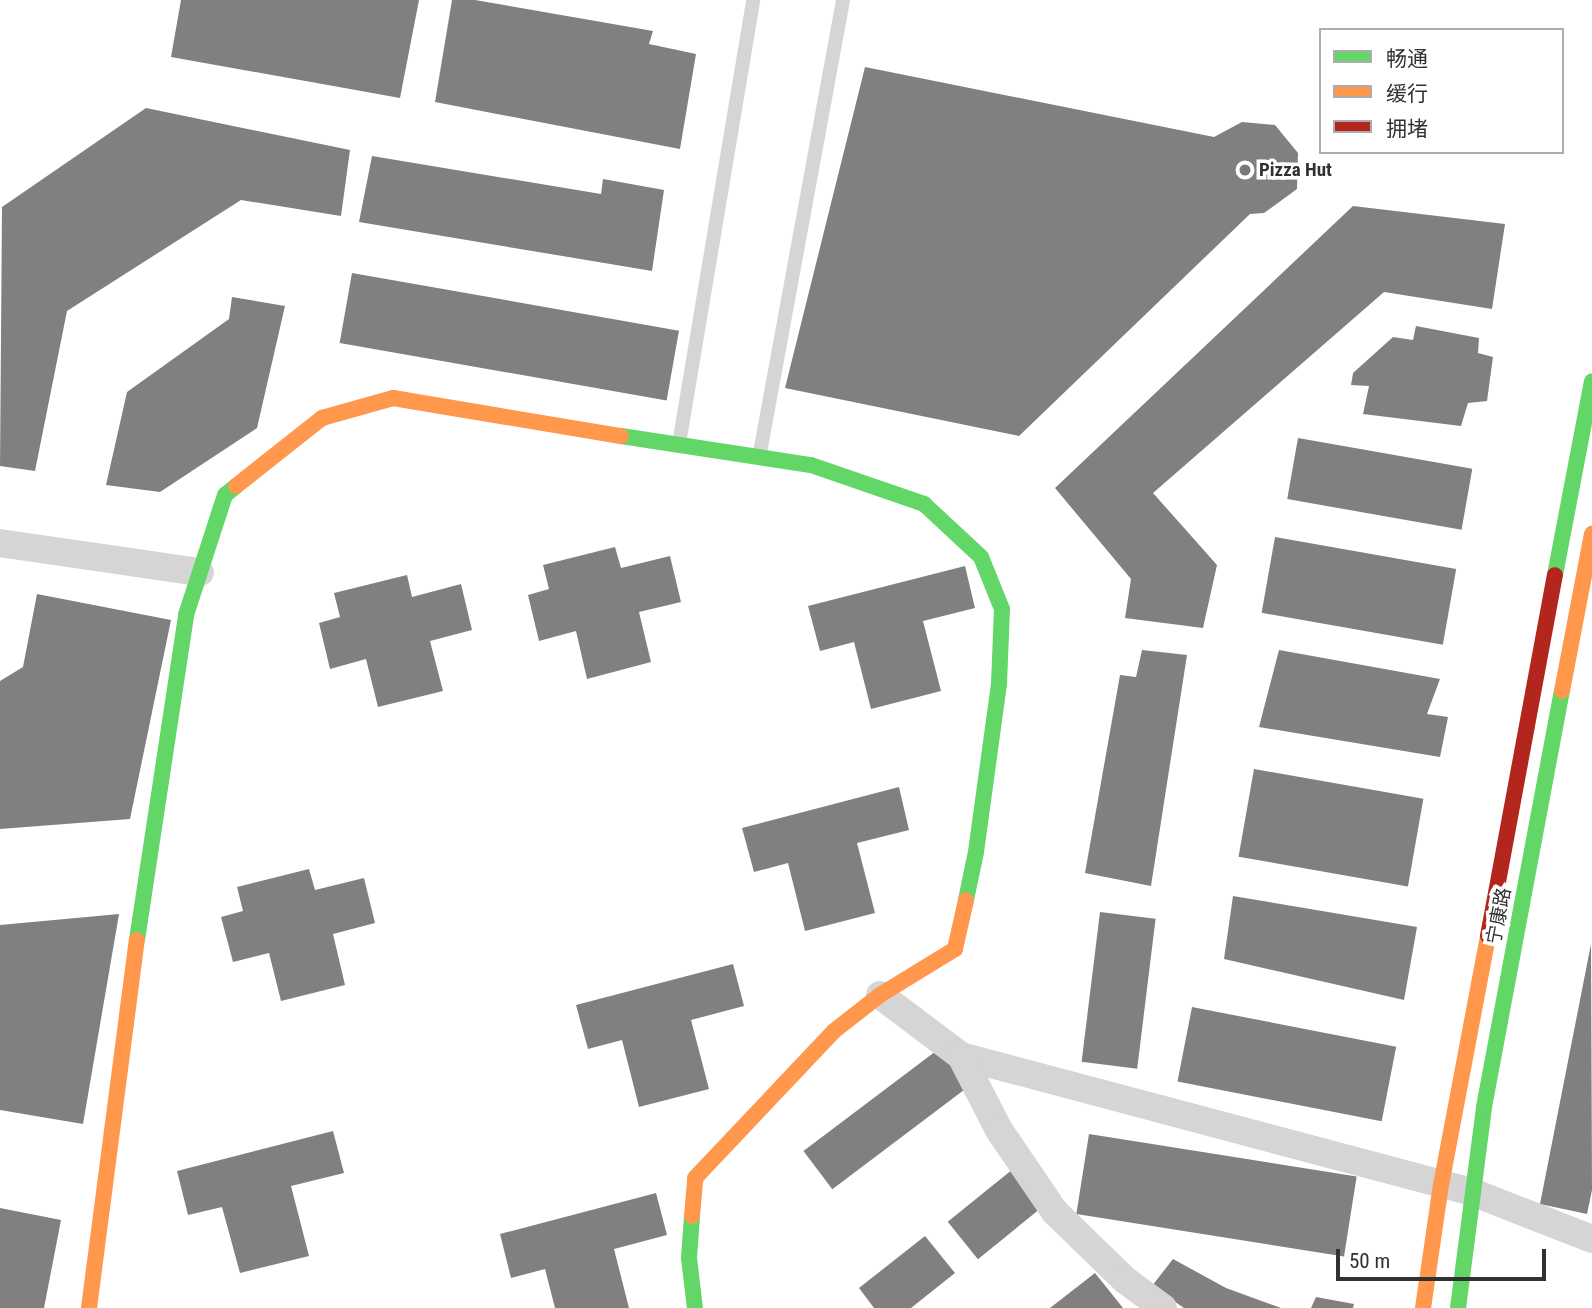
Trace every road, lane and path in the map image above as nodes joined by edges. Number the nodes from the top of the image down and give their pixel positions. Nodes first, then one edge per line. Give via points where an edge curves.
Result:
1 (753, 0) edge
2 (842, 0) edge
3 (1592, 381) edge
4 (679, 445) junction
5 (758, 459) junction
6 (1592, 534) edge
7 (0, 543) edge
8 (200, 572) junction
9 (880, 995) junction
10 (961, 1056) junction
11 (1441, 1185) junction
12 (1472, 1192) junction
13 (1592, 1239) edge
14 (89, 1308) edge
15 (695, 1308) edge
16 (1163, 1308) edge
17 (1423, 1308) edge
18 (1458, 1308) edge

1 - 4 lane
2 - 5 lane
3 - 11 street
4 - 5 street
4 - 8 street via 393,398 323,418 225,495
5 - 9 street via 811,465 924,504 981,557 1002,609 999,684 956,948
6 - 12 street, 宁康路
7 - 8 street
8 - 14 street via 181,642 127,1005
9 - 10 street
9 - 15 street via 834,1031 695,1178 689,1258
10 - 11 street
10 - 16 street via 999,1130 1055,1212 1125,1280
11 - 12 street
11 - 17 street
12 - 13 street
12 - 18 street, 宁康路

